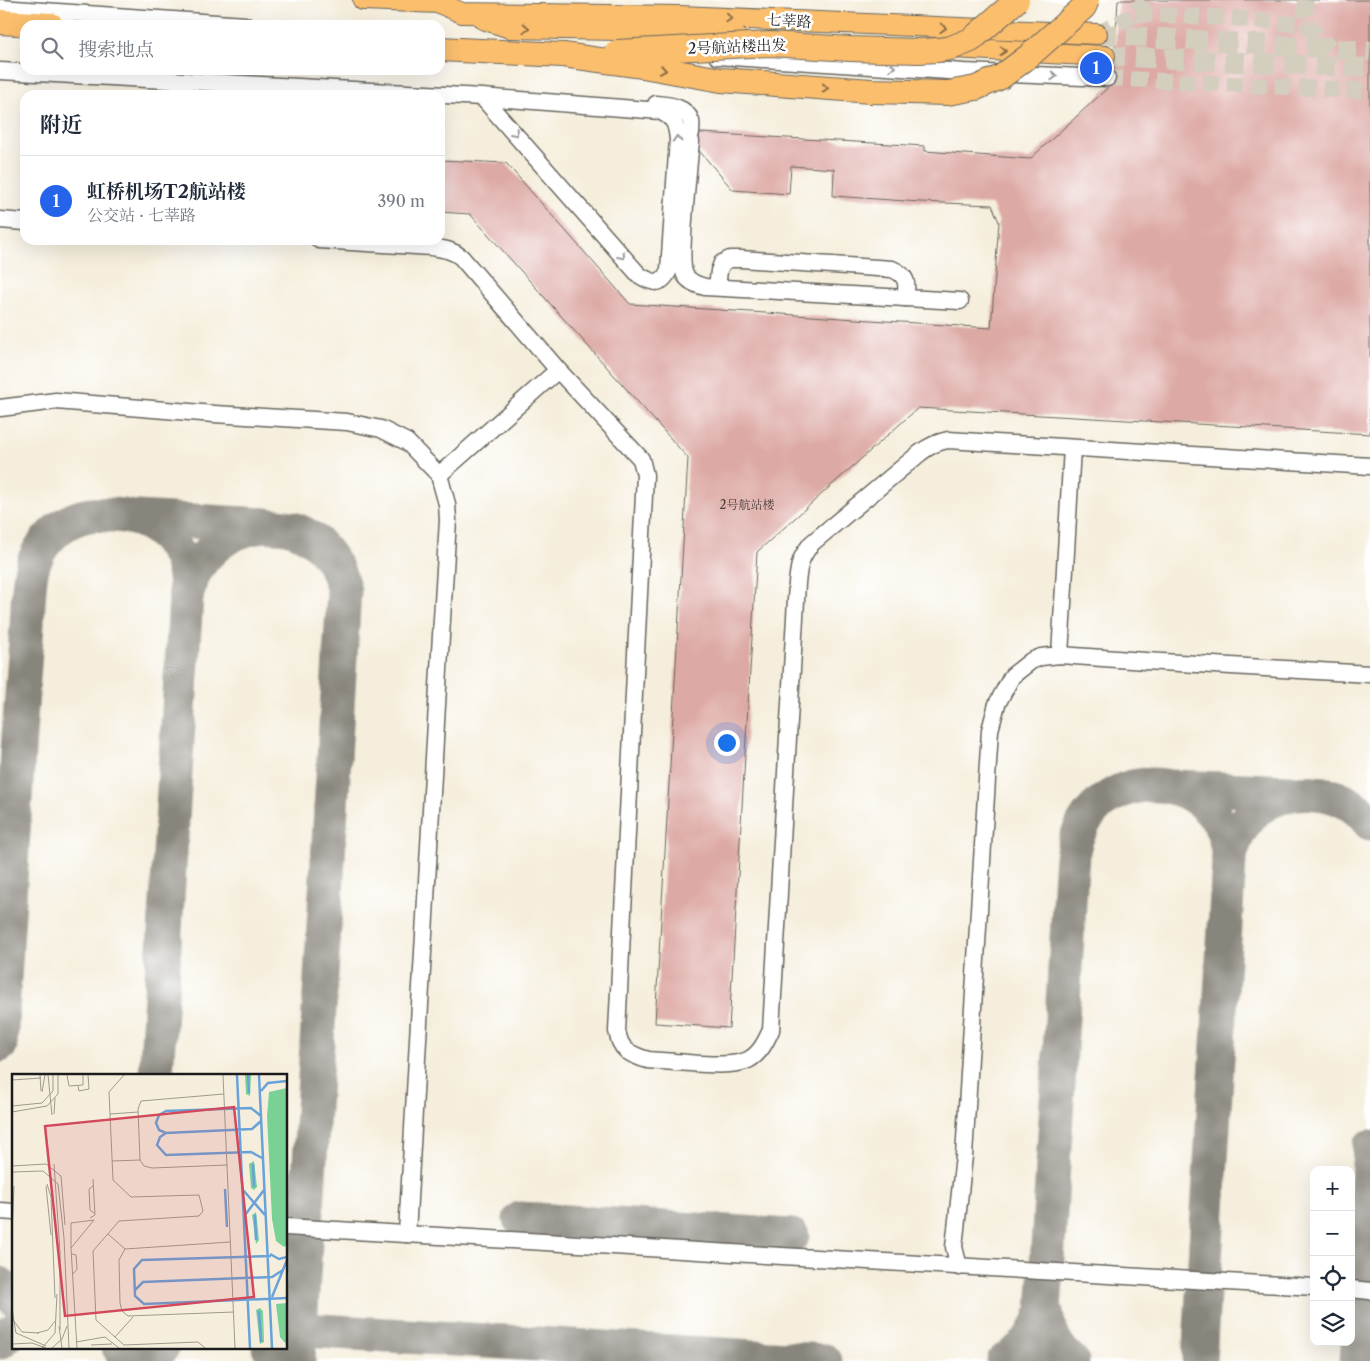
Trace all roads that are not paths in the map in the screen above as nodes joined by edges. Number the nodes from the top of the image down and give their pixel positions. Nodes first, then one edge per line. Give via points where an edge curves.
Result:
1 (363, 0) edge
2 (600, 0) edge
3 (1017, 0) edge
4 (1087, 0) edge
5 (0, 8) edge
6 (462, 13) junction
7 (680, 16) junction
8 (9, 18) edge
9 (76, 20) edge
10 (1097, 34) tunnel mouth
11 (445, 39) edge
12 (445, 49) edge
13 (563, 54) junction
14 (1105, 56) tunnel mouth
15 (0, 71) edge
16 (20, 72) edge
17 (59, 75) edge
18 (1107, 78) tunnel mouth
19 (280, 90) edge
20 (482, 97) junction
21 (445, 103) edge
22 (0, 220) edge
23 (20, 222) edge
24 (400, 245) edge
25 (717, 288) junction
26 (906, 298) junction
27 (960, 301) dead end
28 (558, 370) junction
29 (0, 408) edge
30 (1072, 448) junction
31 (1370, 466) edge
32 (439, 475) junction
33 (1060, 655) junction
34 (1370, 674) edge
35 (288, 1228) edge
36 (406, 1234) junction
37 (959, 1267) junction
38 (1310, 1287) edge
39 (1355, 1289) edge
40 (1370, 1290) edge

1 - 6 main road, 七莘路 via 439,3
2 - 7 main road
3 - 13 highway, 2号航站楼出发, bridge via 971,40 938,50 770,44
13 -> 4 highway, bridge via 720,80 948,93 976,88 1001,77 1036,50 1084,7
5 - 8 street
6 - 7 main road, 七莘路
6 -> 14 main road via 510,28 618,30
7 -> 10 main road, 七莘路
8 - 9 street
11 -> 18 street
12 - 13 highway, 2号航站楼出发
15 - 16 street
17 - 19 street
20 -> 20 street via 639,274 651,281 661,281 668,270 678,139 676,125 670,117 660,111
20 - 21 street
20 - 25 street via 506,92 534,93 664,104 684,110 691,121 683,241 684,274 693,282
22 - 23 street
24 - 28 street via 445,249 461,257
25 - 26 street
25 - 26 street via 722,264 730,259 741,259 892,269 904,275
26 - 27 street
28 - 30 street via 637,454 645,475 617,1031 620,1044 627,1051 649,1060 714,1064 748,1060 758,1053 770,1030 797,583 804,552 938,441
28 - 32 street
29 - 32 street via 56,401 347,422 381,429 407,442
30 - 31 street
30 - 33 street
32 - 36 street via 448,520
33 - 34 street
33 - 37 street via 1031,661 1012,676 997,704 990,730 964,1156 954,1247
35 - 36 street
36 - 37 street
37 - 38 street
39 - 40 street

